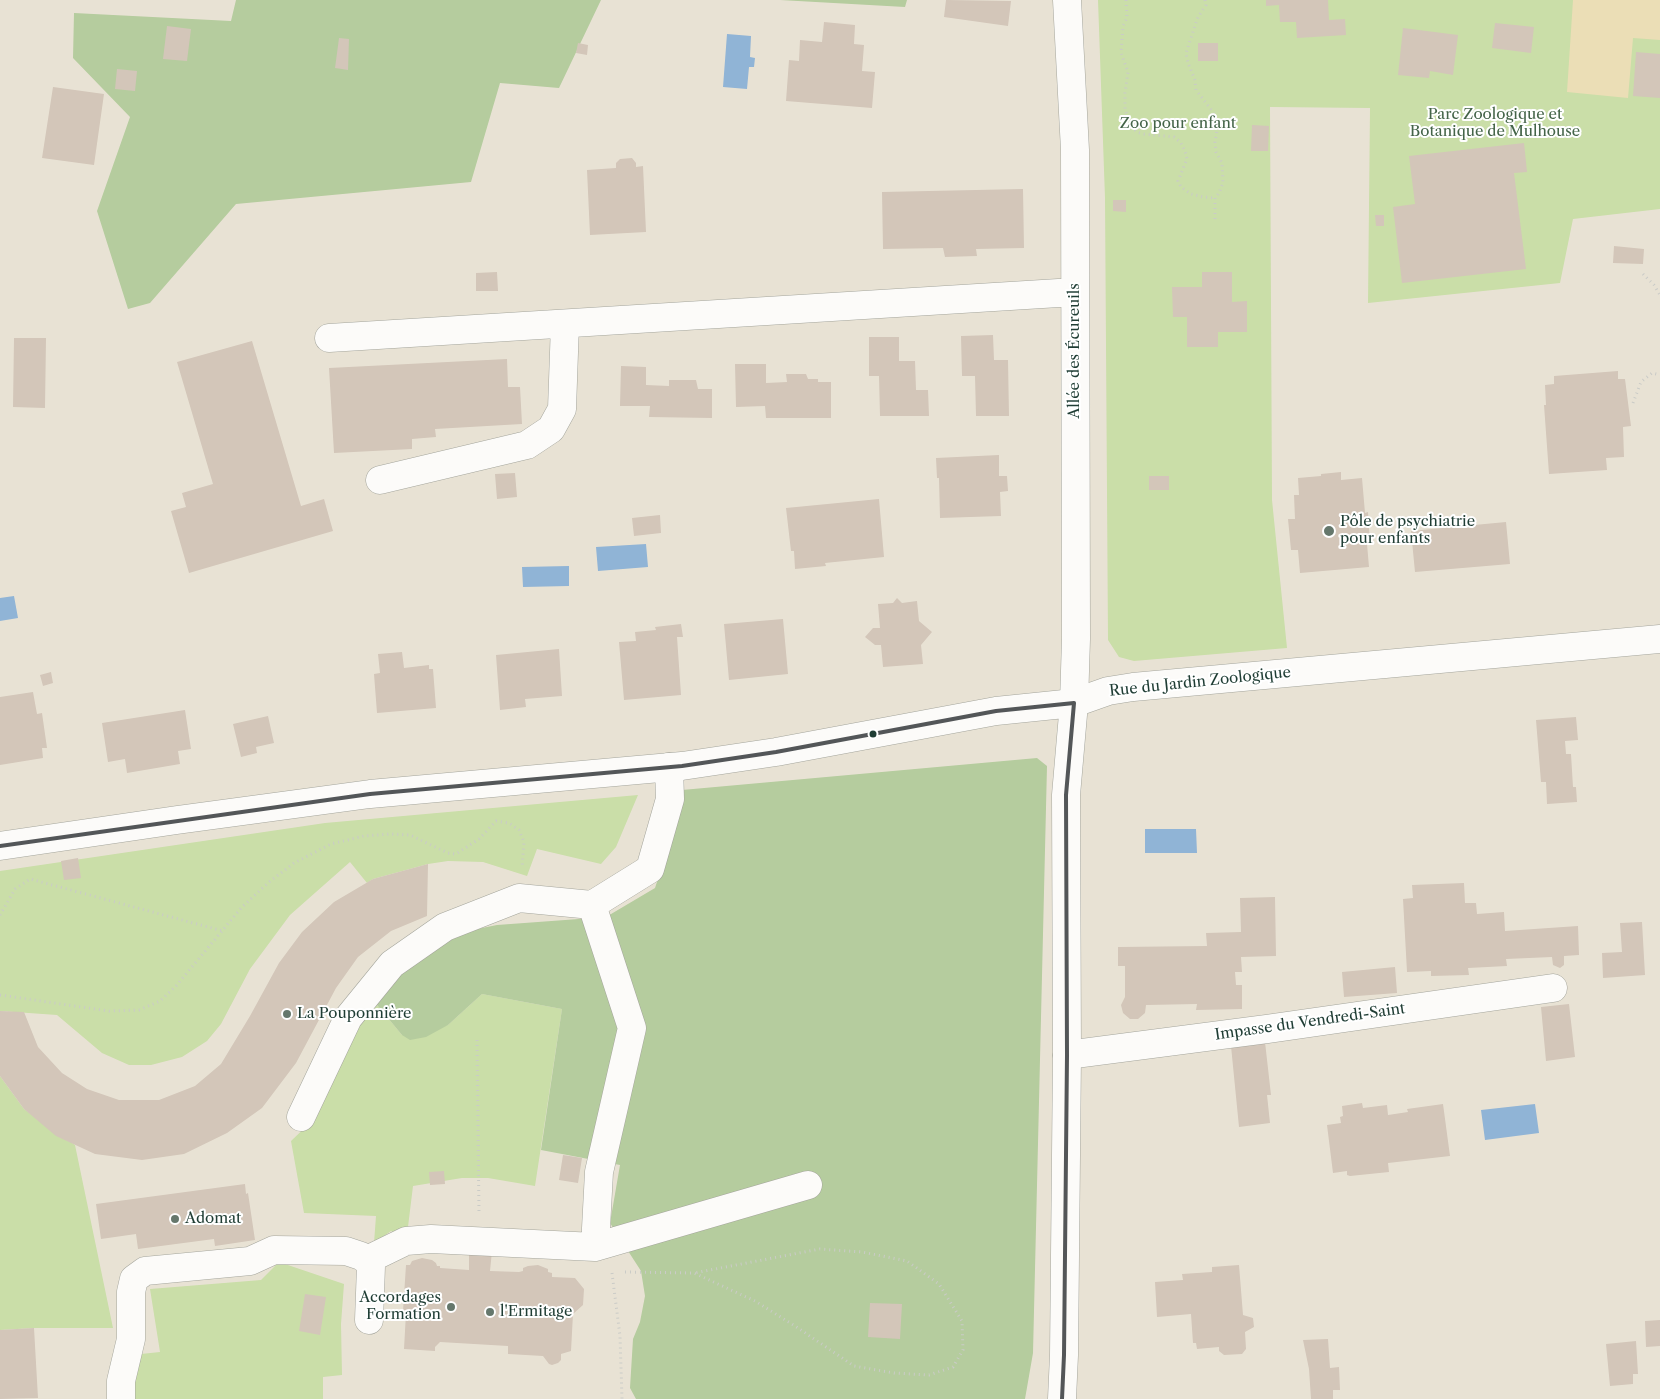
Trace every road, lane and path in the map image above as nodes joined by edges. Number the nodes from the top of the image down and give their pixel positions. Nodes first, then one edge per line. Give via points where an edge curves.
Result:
1 (1067, 0) edge
2 (1126, 0) edge
3 (1205, 0) edge
4 (1214, 198) junction
5 (1215, 221) dead end
6 (1643, 274) dead end
7 (1075, 292) junction
8 (1660, 295) edge
9 (565, 324) junction
10 (329, 338) dead end
11 (1659, 374) edge
12 (1633, 403) dead end
13 (380, 480) dead end
14 (1660, 639) edge
15 (1074, 703) junction
16 (669, 767) junction
17 (0, 846) edge
18 (519, 898) junction
19 (592, 905) junction
20 (0, 915) edge
21 (223, 931) junction
22 (1553, 988) dead end
23 (0, 995) edge
24 (477, 1040) dead end
25 (1067, 1055) junction
26 (302, 1117) dead end
27 (808, 1185) dead end
28 (479, 1242) junction
29 (595, 1247) junction
30 (367, 1260) junction
31 (694, 1273) junction
32 (369, 1320) dead end
33 (122, 1399) edge
34 (622, 1399) edge
35 (1062, 1399) edge

1 - 7 main road, Allée des Écureuils via 1075,150
2 - 4 path via 1122,53 1128,72 1125,110 1132,127 1143,134 1174,136 1186,151 1187,159 1178,182 1180,187 1191,194
3 - 4 path via 1206,5 1198,17 1186,53 1196,90 1218,124 1215,142 1222,163 1223,182
4 - 5 path
6 - 8 path
7 - 9 main road
7 - 15 main road, Allée des Écureuils
9 - 10 main road
9 - 13 main road via 562,409 551,429 526,445
11 - 12 path via 1652,373 1641,382
14 - 15 main road, Rue du Jardin Zoologique via 1133,686
15 - 16 main road, Rue du Jardin Zoologique via 996,711 776,752
15 - 25 main road, Allée des Écureuils via 1066,794
16 - 17 main road, Rue du Jardin Zoologique via 370,794
16 - 19 main road via 670,799 650,868
18 - 19 main road
18 - 21 path via 524,842 518,830 509,823 496,821 479,839 456,854 410,835 364,836 330,844 294,862 269,882 242,907
18 - 26 main road via 445,927 392,964 348,1018
19 - 29 main road via 632,1028 599,1172
20 - 21 path via 16,889 30,879
21 - 23 path via 160,1001 140,1010 110,1011
22 - 25 main road, Impasse du Vendredi-Saint
24 - 28 path
25 - 35 main road, Allée des Écureuils
27 - 29 main road
28 - 29 main road
28 - 30 main road via 406,1241
30 - 32 main road via 371,1266
30 - 33 main road via 346,1251 274,1250 250,1261 145,1271 134,1279 131,1292 131,1339 121,1381
31 - 31 path via 755,1301 854,1366 929,1375 953,1367 964,1350 962,1321 939,1284 908,1261 862,1252 820,1249
31 - 34 path via 612,1272 620,1336

